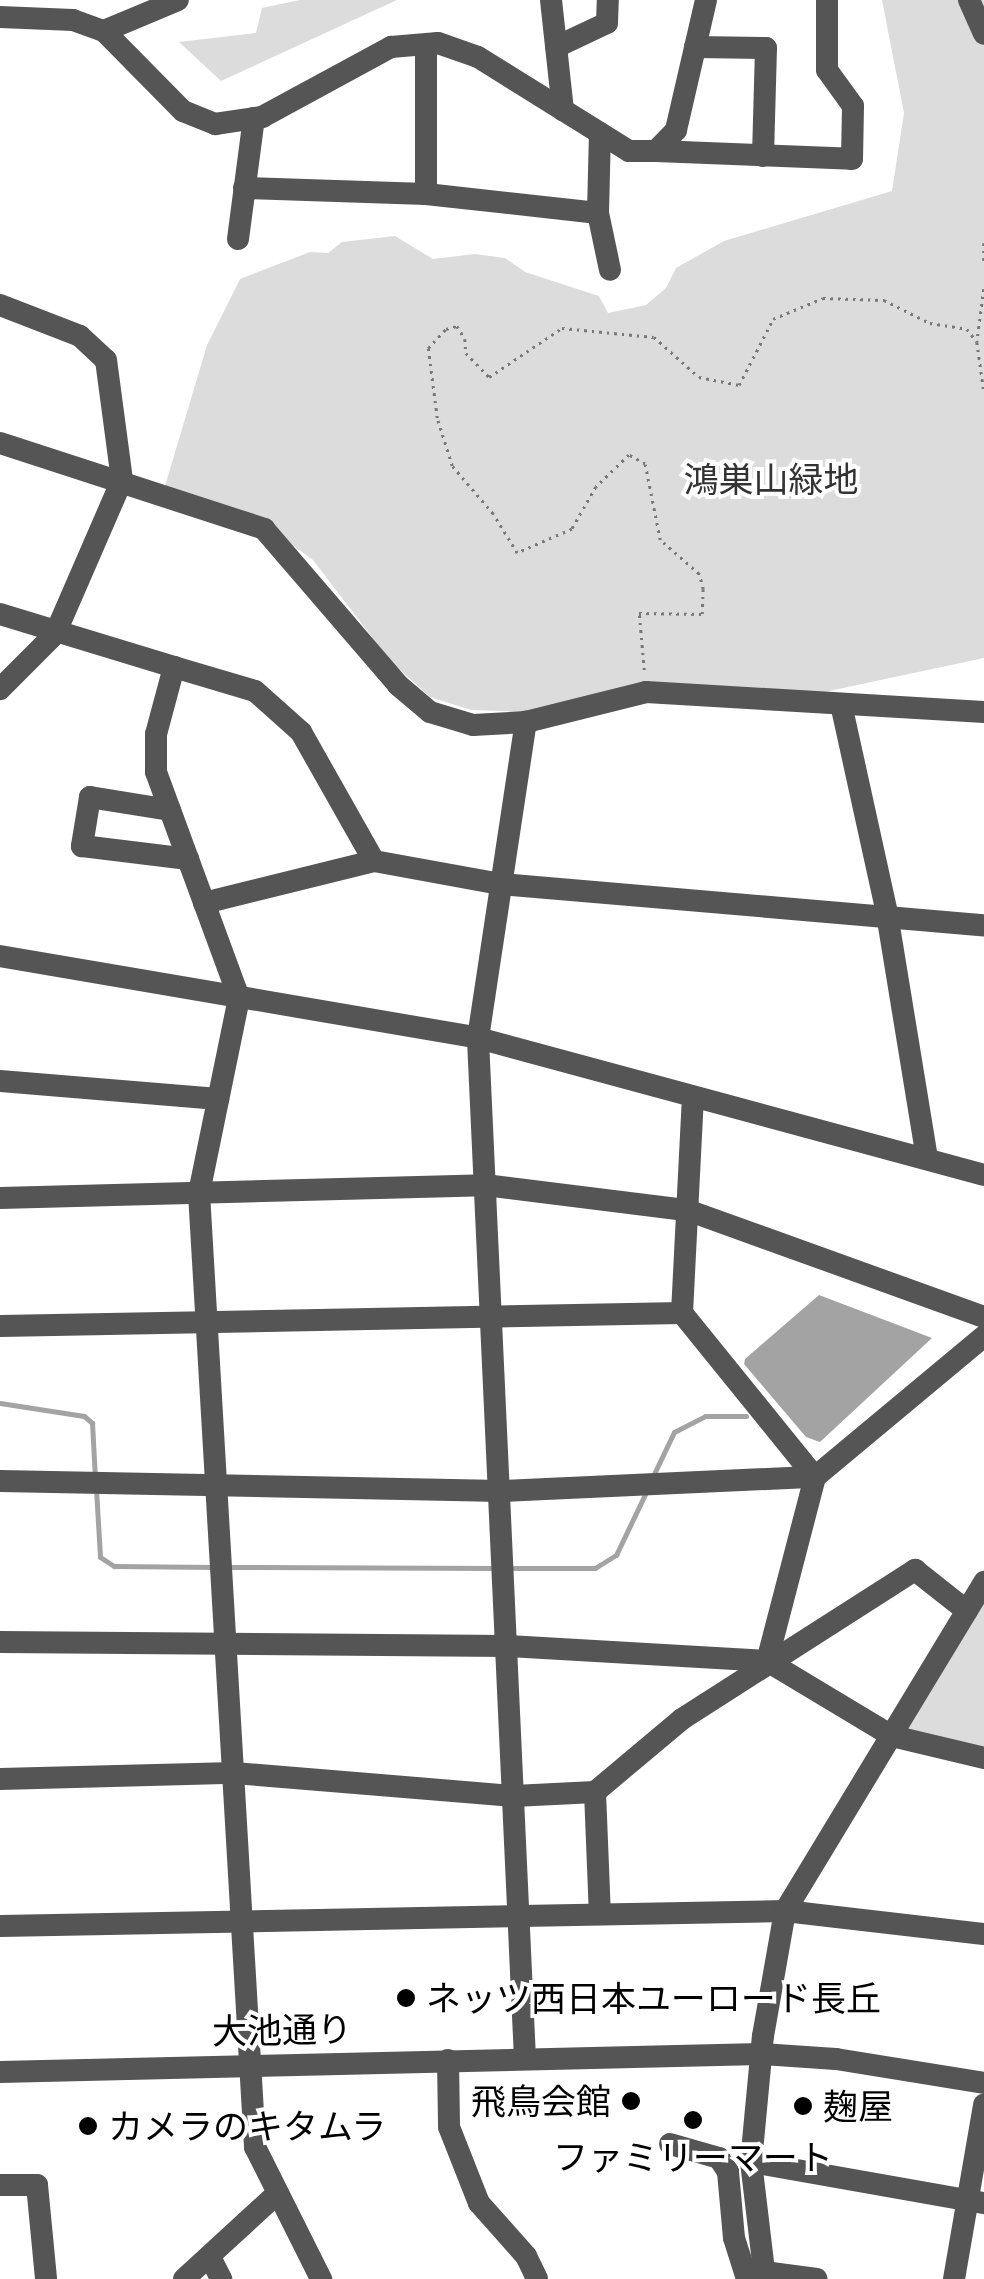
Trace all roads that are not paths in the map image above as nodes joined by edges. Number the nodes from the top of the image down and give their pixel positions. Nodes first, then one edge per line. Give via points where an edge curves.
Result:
1 (178, 0) edge
2 (550, 0) edge
3 (608, 0) edge
4 (706, 0) edge
5 (827, 0) edge
6 (969, 0) edge
7 (0, 17) edge
8 (104, 31) junction
9 (984, 34) edge
10 (426, 44) junction
11 (556, 46) junction
12 (695, 47) junction
13 (563, 110) junction
14 (254, 118) junction
15 (600, 133) junction
16 (656, 151) junction
17 (763, 156) junction
18 (244, 188) junction
19 (426, 194) junction
20 (598, 213) junction
21 (238, 239) dead end
22 (610, 270) dead end
23 (0, 305) edge
24 (0, 443) edge
25 (122, 480) junction
26 (0, 614) edge
27 (54, 634) junction
28 (174, 668) junction
29 (0, 689) edge
30 (840, 704) junction
31 (984, 712) edge
32 (526, 722) junction
33 (170, 810) junction
34 (188, 858) junction
35 (374, 861) junction
36 (501, 884) junction
37 (204, 903) junction
38 (887, 914) junction
39 (984, 925) edge
40 (0, 956) edge
41 (239, 998) junction
42 (478, 1038) junction
43 (0, 1081) edge
44 (692, 1097) junction
45 (218, 1100) junction
46 (927, 1158) junction
47 (984, 1175) edge
48 (485, 1186) junction
49 (199, 1193) junction
50 (0, 1198) edge
51 (687, 1210) junction
52 (682, 1313) junction
53 (492, 1317) junction
54 (984, 1317) edge
55 (204, 1324) junction
56 (0, 1326) edge
57 (984, 1336) edge
58 (815, 1478) junction
59 (0, 1481) edge
60 (215, 1486) junction
61 (501, 1492) junction
62 (984, 1582) edge
63 (967, 1610) junction
64 (0, 1642) edge
65 (225, 1644) junction
66 (508, 1646) junction
67 (767, 1661) junction
68 (892, 1736) junction
69 (984, 1758) edge
70 (234, 1773) junction
71 (0, 1779) edge
72 (595, 1792) junction
73 (514, 1796) junction
74 (786, 1910) junction
75 (600, 1914) junction
76 (520, 1916) junction
77 (245, 1921) junction
78 (0, 1926) edge
79 (984, 1934) edge
80 (761, 2054) junction
81 (526, 2059) junction
82 (448, 2060) junction
83 (252, 2065) junction
84 (0, 2072) edge
85 (984, 2083) edge
86 (984, 2105) edge
87 (670, 2144) dead end
88 (751, 2162) junction
89 (0, 2185) edge
90 (278, 2194) junction
91 (975, 2201) edge
92 (210, 2257) junction
93 (759, 2277) edge
94 (46, 2279) edge
95 (184, 2279) edge
96 (221, 2279) edge
97 (321, 2279) edge
98 (537, 2279) edge
99 (817, 2279) edge
100 (954, 2279) edge

1 - 8 street
2 - 11 street
3 - 11 street via 608,23
4 - 12 street
5 - 17 street via 827,70 853,106 852,160
6 - 9 street
7 - 8 street via 73,20
8 - 14 street via 183,111 215,124
10 - 13 street via 478,57
10 - 14 street via 391,48
10 - 19 street
11 - 13 street
12 - 16 street via 676,130
12 - 17 street via 766,48
13 - 15 street
14 - 18 street
15 - 16 street via 630,150
15 - 20 street
16 - 17 street
18 - 19 street
18 - 21 street
19 - 20 street
20 - 22 street
23 - 25 street via 80,336 106,360
24 - 25 street
25 - 27 street
25 - 32 street via 264,529 398,686 430,712 473,725
26 - 27 street
27 - 28 street
27 - 29 street
28 - 33 street via 156,734 156,772
28 - 35 street via 255,691 301,732
30 - 31 street
30 - 32 street via 646,692
30 - 38 street
32 - 36 street
33 - 34 street
33 - 34 street via 90,797 82,846
34 - 37 street
35 - 36 street
35 - 37 street
36 - 38 street
36 - 42 street
37 - 41 street
38 - 39 street
38 - 46 street
40 - 41 street
41 - 42 street
41 - 45 street
42 - 44 street
42 - 48 street
43 - 45 street
44 - 46 street
44 - 51 street
45 - 49 street
46 - 47 street
48 - 49 street
48 - 51 street
48 - 53 street
49 - 50 street
49 - 55 street
51 - 52 street
51 - 54 street
52 - 53 street
52 - 58 street
53 - 55 street
53 - 61 street
55 - 56 street
55 - 60 street
57 - 58 street
58 - 61 street
58 - 67 street
59 - 60 street
60 - 61 street
60 - 65 street
61 - 66 street
62 - 63 street
63 - 67 street via 915,1570
63 - 68 street
64 - 65 street
65 - 66 street
65 - 70 street
66 - 67 street
66 - 73 street
67 - 68 street
67 - 72 street via 682,1719
68 - 69 street
68 - 74 street
70 - 71 street
70 - 73 street
70 - 77 street
72 - 73 street
72 - 75 street
73 - 76 street
74 - 75 street
74 - 79 street
74 - 80 street
75 - 76 street
76 - 77 street
76 - 81 street
77 - 78 street
77 - 83 street
80 - 81 street, 大池通り
80 - 85 street, 大池通り
80 - 88 street
81 - 82 street, 大池通り
82 - 83 street, 大池通り
82 - 98 street via 449,2127 479,2203 526,2256
83 - 84 street, 大池通り
83 - 90 street via 255,2147
86 - 91 street
87 - 93 street via 719,2158 728,2172 734,2238
88 - 91 street
88 - 93 street
89 - 94 street via 37,2185
90 - 92 street
90 - 97 street
91 - 100 street
92 - 95 street
92 - 96 street
93 - 99 street

